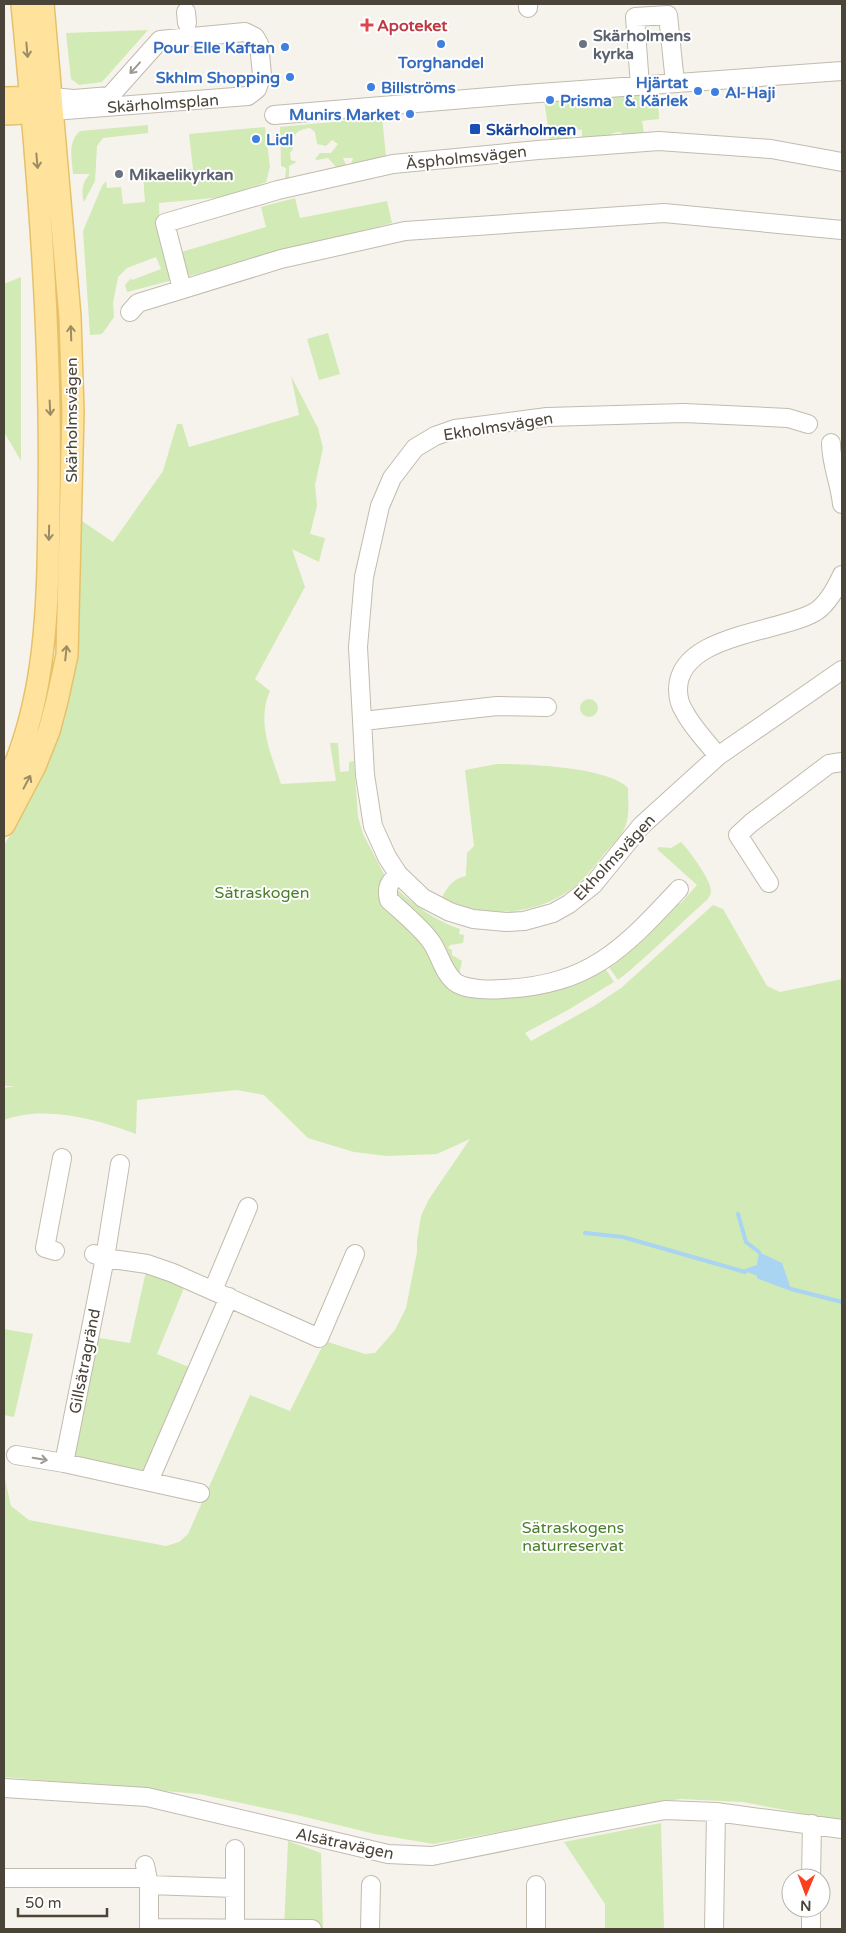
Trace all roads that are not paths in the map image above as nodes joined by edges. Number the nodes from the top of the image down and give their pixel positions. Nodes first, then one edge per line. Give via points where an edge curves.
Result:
1 (22, 4) edge
2 (43, 4) edge
3 (842, 71) edge
4 (675, 83) junction
5 (640, 86) junction
6 (4, 98) edge
7 (42, 105) junction
8 (4, 114) edge
9 (274, 115) dead end
10 (842, 162) edge
11 (842, 230) edge
12 (182, 289) junction
13 (130, 312) dead end
14 (808, 424) dead end
15 (831, 443) dead end
16 (842, 504) edge
17 (842, 575) edge
18 (842, 670) edge
19 (547, 707) dead end
20 (363, 721) junction
21 (718, 756) junction
22 (842, 762) edge
23 (4, 789) edge
24 (4, 824) edge
25 (398, 874) junction
26 (768, 883) dead end
27 (679, 889) dead end
28 (62, 1158) dead end
29 (120, 1164) dead end
30 (248, 1207) dead end
31 (54, 1251) dead end
32 (355, 1254) dead end
33 (99, 1256) junction
34 (213, 1290) junction
35 (230, 1297) junction
36 (16, 1455) dead end
37 (64, 1463) junction
38 (149, 1481) junction
39 (200, 1493) dead end
40 (4, 1788) edge
41 (716, 1812) junction
42 (812, 1824) junction
43 (842, 1829) edge
44 (235, 1850) dead end
45 (811, 1868) edge
46 (147, 1876) junction
47 (4, 1878) edge
48 (371, 1885) dead end
49 (536, 1886) dead end
50 (235, 1888) junction
51 (235, 1928) edge
52 (312, 1929) edge
53 (370, 1929) edge
54 (536, 1929) edge
55 (714, 1929) edge

1 -> 7 main road, Skärholmsvägen
2 - 7 main road, Skärholmsvägen
3 - 4 street
4 - 5 street
4 - 5 street via 668,14 635,17
5 - 9 street
6 - 7 main road
7 -> 7 street, Skärholmsplan via 248,96 257,90 262,75 259,44 245,32 160,40 110,96
7 - 8 main road
7 -> 23 main road, Skärholmsvägen via 42,234 50,418 46,609 36,697 20,754
24 -> 7 main road, Skärholmsvägen via 35,766 49,730 67,655 72,359 70,317
10 - 12 street, Äspholmsvägen via 771,149 659,141 393,164 278,190 165,223
11 - 12 street via 664,213 405,231 281,259
12 - 13 street via 138,304
14 - 20 street, Ekholmsvägen via 788,418 684,413 546,417 455,430 435,436 415,448 392,478 380,506 364,577 358,647
15 - 16 street
17 - 21 street via 836,588 816,611 718,643 697,654 682,671 678,694 683,711
18 - 21 street, Ekholmsvägen
19 - 20 street via 497,706
20 - 25 street, Ekholmsvägen via 370,811 378,840
21 - 25 street, Ekholmsvägen via 641,826 593,885 553,913 524,921 473,919 450,912 424,898
22 - 26 street via 829,764 738,835
25 - 27 street via 388,883 389,900 431,941 454,981 463,986 489,990 535,987 568,979 612,955 637,934
28 - 31 street via 45,1248
29 - 33 street, Gillsätragränd
30 - 34 street
32 - 35 street via 319,1338
33 - 34 street via 147,1264
33 - 37 street, Gillsätragränd
34 - 35 street
35 - 38 street
36 -> 37 street
37 - 38 street
38 - 39 street
40 - 41 street, Alsätravägen via 147,1797 388,1854 432,1856 666,1810
41 - 42 street, Alsätravägen
41 - 55 street
42 - 43 street, Alsätravägen
42 - 45 street
44 - 50 street
46 - 47 street
46 - 50 street
46 - 51 street via 149,1928
48 - 53 street
49 - 54 street
50 - 51 street
51 - 52 street

